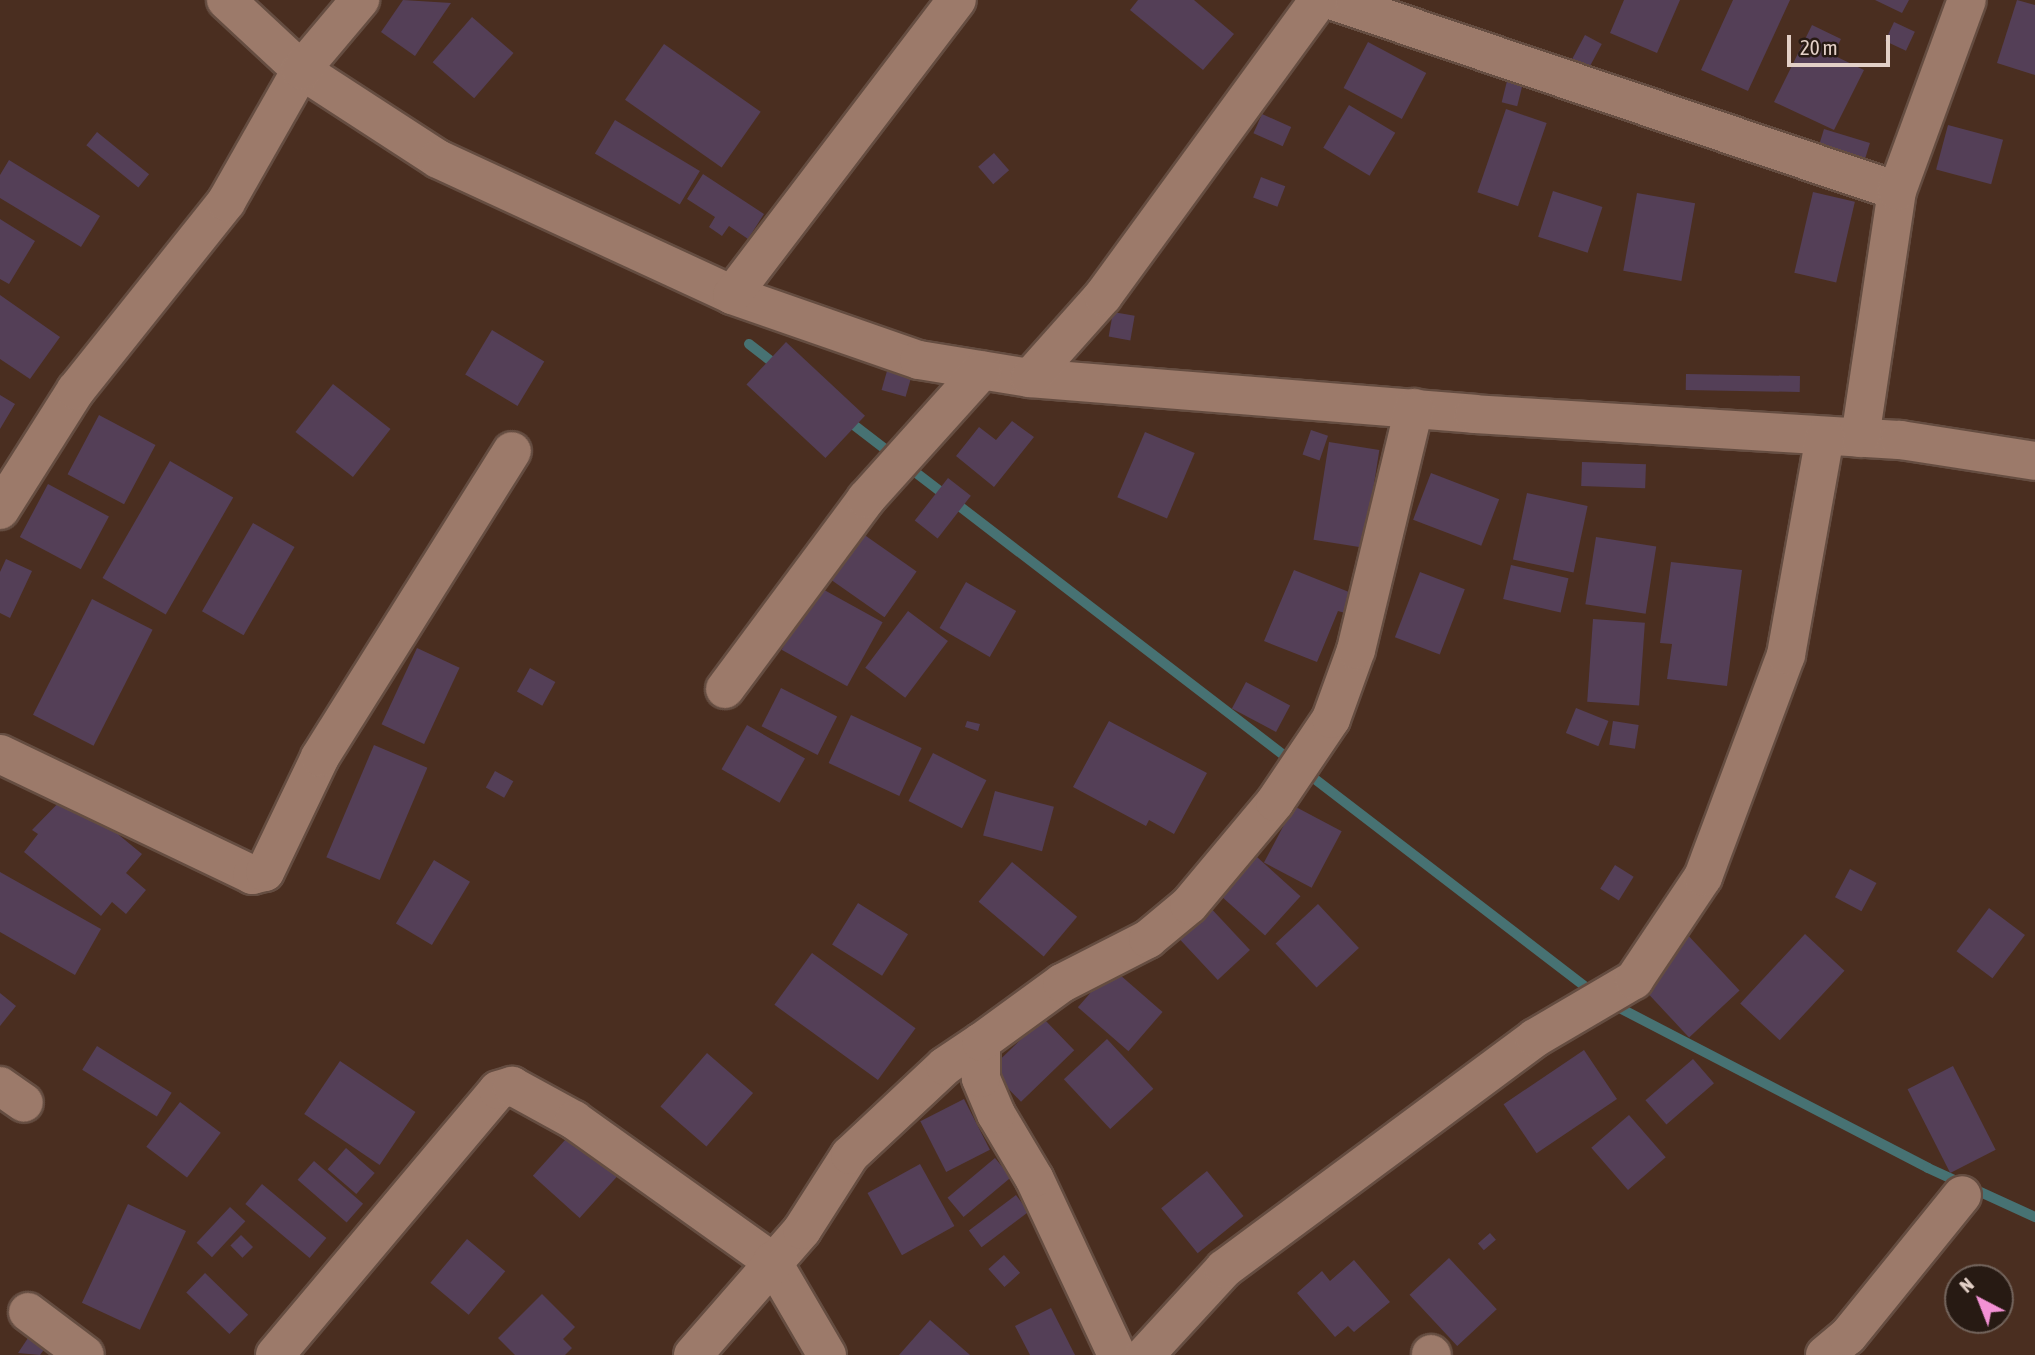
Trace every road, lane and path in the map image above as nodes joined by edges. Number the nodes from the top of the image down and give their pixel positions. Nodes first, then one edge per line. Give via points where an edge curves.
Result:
1 (226, 0) edge
2 (360, 0) edge
3 (957, 0) edge
4 (1319, 0) edge
5 (1331, 0) edge
6 (1967, 0) edge
7 (301, 70) junction
8 (1897, 191) junction
9 (732, 295) junction
10 (982, 370) junction
11 (1030, 378) junction
12 (1415, 408) junction
13 (1842, 437) junction
14 (512, 451) dead end
15 (2035, 461) edge
16 (0, 510) edge
17 (725, 689) dead end
18 (0, 754) edge
19 (981, 1042) junction
20 (1962, 1195) dead end
21 (772, 1261) junction
22 (28, 1312) dead end
23 (85, 1355) edge
24 (275, 1355) edge
25 (692, 1355) edge
26 (827, 1355) edge
27 (1117, 1355) edge
28 (1145, 1355) edge
29 (1825, 1355) edge

1 - 7 street
2 - 7 street
3 - 9 street
4 - 11 street via 1103,296
5 - 8 street
6 - 8 street
7 - 9 street via 438,159
7 - 16 street via 226,202 76,390
8 - 13 street
9 - 10 street via 919,360
10 - 11 street
10 - 17 street via 866,499
11 - 12 street
12 - 13 street
12 - 19 street via 1356,650 1332,719 1275,802 1189,905 1148,939 1062,983
13 - 15 street
13 - 28 street via 1786,655 1703,877 1634,980 1535,1038 1224,1269
14 - 18 street via 320,757 265,872 252,875
19 - 21 street via 945,1066 850,1155 802,1230
19 - 27 street via 981,1078 996,1114 1034,1178
20 - 29 street via 1848,1336
21 - 24 street via 574,1121 512,1086 504,1086
21 - 25 street via 758,1284
21 - 26 street
22 - 23 street

